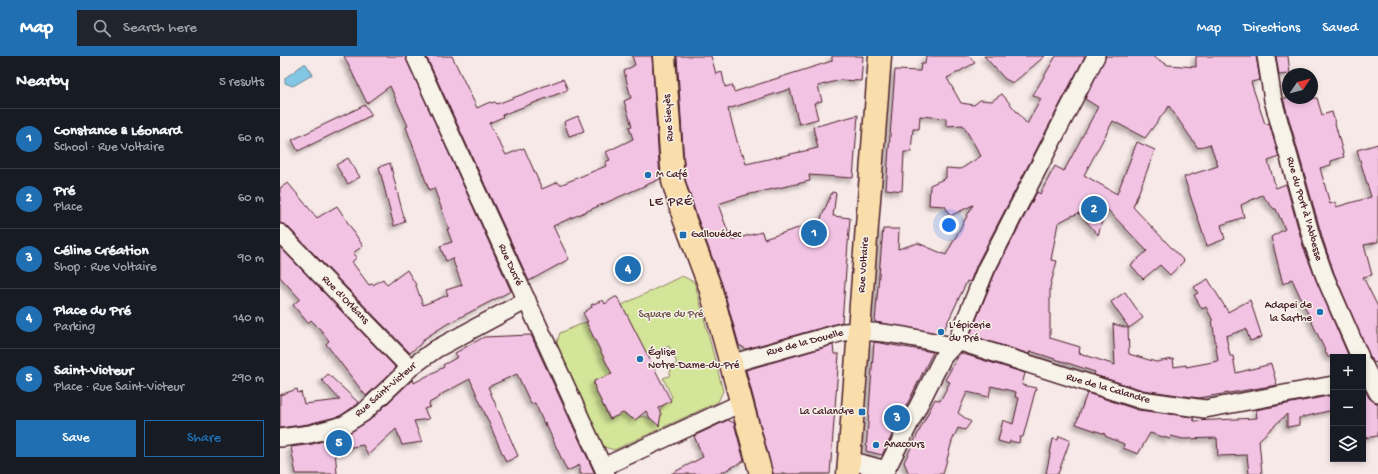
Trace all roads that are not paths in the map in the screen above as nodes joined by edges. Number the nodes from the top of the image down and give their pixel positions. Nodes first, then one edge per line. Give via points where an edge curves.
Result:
1 (414, 56) edge
2 (664, 56) edge
3 (880, 56) edge
4 (1096, 56) edge
5 (1266, 56) edge
6 (280, 232) edge
7 (526, 299) junction
8 (859, 330) junction
9 (954, 344) junction
10 (1359, 354) edge
11 (730, 364) junction
12 (410, 368) junction
13 (1368, 374) edge
14 (1330, 386) edge
15 (1378, 393) edge
16 (741, 403) junction
17 (280, 438) edge
18 (848, 467) edge
19 (604, 471) edge
20 (761, 474) edge

1 - 7 street, Rue Ducré
2 - 11 main road, Rue Sieyès via 674,181 684,218 710,287
3 - 8 main road, Rue Voltaire
4 - 9 street via 986,269
5 - 10 street, Rue du Port à l'Abbesse via 1273,100 1313,243
6 - 12 street, Rue d'Orléans
7 - 12 street, Rue Saint-Victeur via 436,349
7 - 19 street, Rue Ducré
8 - 9 street, Rue de la Douelle
8 - 11 street, Rue de la Douelle via 843,332
8 - 18 main road, Rue Voltaire
9 - 14 street, Rue de la Calandre via 1141,400 1204,409
9 - 18 street via 944,357 886,470
11 - 16 main road, Rue Sieyès
12 - 17 street, Rue Saint-Victeur via 363,413 344,425 310,434
13 - 15 street
16 - 19 street
16 - 20 main road, Rue Sieyès

